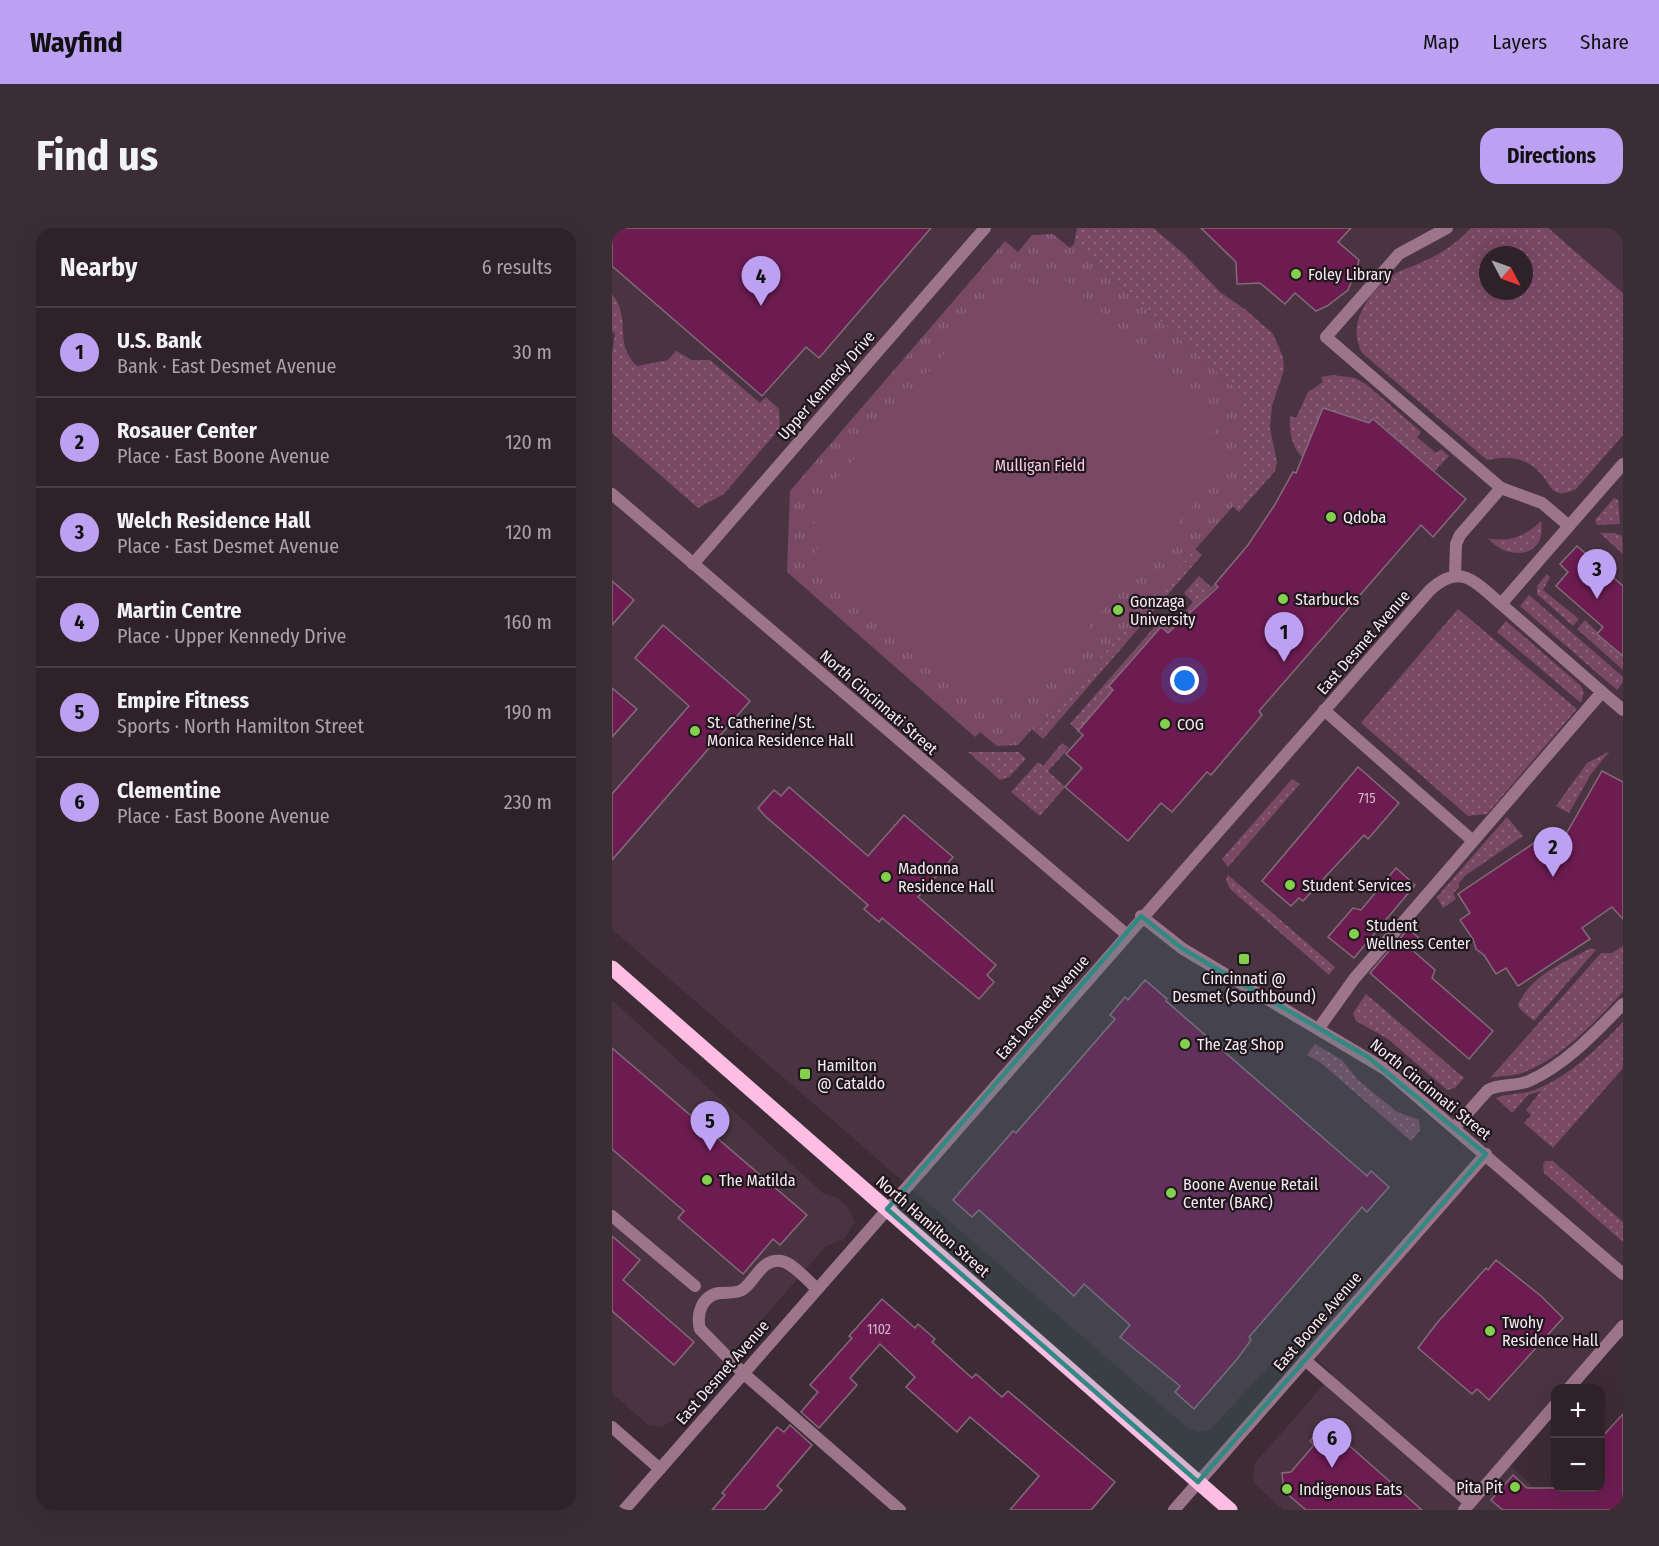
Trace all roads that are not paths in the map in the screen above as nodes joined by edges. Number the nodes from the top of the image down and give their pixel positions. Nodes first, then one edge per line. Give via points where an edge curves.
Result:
1 (984, 228) edge
2 (1447, 228) edge
3 (1623, 464) edge
4 (1501, 488) junction
5 (612, 494) edge
6 (1569, 526) junction
7 (693, 564) junction
8 (1455, 575) junction
9 (1501, 604) junction
10 (1602, 692) junction
11 (1324, 710) junction
12 (1623, 710) edge
13 (1473, 841) junction
14 (1141, 916) junction
15 (1126, 934) junction
16 (612, 968) edge
17 (1623, 1004) edge
18 (1319, 1028) junction
19 (1455, 1127) junction
20 (1485, 1154) junction
21 (887, 1209) junction
22 (612, 1216) edge
23 (1623, 1274) edge
24 (695, 1286) dead end
25 (817, 1289) junction
26 (1623, 1326) edge
27 (1305, 1360) junction
28 (743, 1373) junction
29 (1573, 1384) edge
30 (1551, 1410) edge
31 (612, 1427) edge
32 (660, 1469) junction
33 (1198, 1482) junction
34 (1467, 1506) edge
35 (624, 1510) edge
36 (900, 1510) edge
37 (1174, 1510) edge
38 (1230, 1510) edge

1 - 7 street, Upper Kennedy Drive
2 - 4 street via 1400,254 1326,337
3 - 6 street
4 - 6 street via 1542,503
4 - 8 street via 1460,535
5 - 7 street, North Cincinnati Street
6 - 9 street
7 - 15 street, North Cincinnati Street
8 - 9 street via 1474,581
8 - 11 street, East Desmet Avenue via 1430,590
9 - 10 street
10 - 12 street
10 - 13 street
11 - 13 street
11 - 14 street, East Desmet Avenue
13 - 18 street via 1354,979
14 - 15 street, East Desmet Avenue
14 - 18 street, North Cincinnati Street via 1183,949
15 - 21 street, East Desmet Avenue
16 - 21 main road, North Hamilton Street
17 - 19 street via 1563,1061 1526,1082 1488,1090
18 - 19 street, North Cincinnati Street via 1385,1069
19 - 20 street, North Cincinnati Street
20 - 23 street, North Cincinnati Street
20 - 27 street, East Boone Avenue
21 - 25 street, East Desmet Avenue
21 - 33 main road, North Hamilton Street
22 - 24 street
25 - 28 street, East Desmet Avenue
25 - 28 street via 781,1261 772,1262 739,1292 709,1297 699,1312 700,1329
26 - 29 street
27 - 33 street, East Boone Avenue
27 - 34 street
28 - 32 street, East Desmet Avenue
28 - 36 street
30 - 34 street
31 - 32 street
32 - 35 street, East Desmet Avenue
33 - 37 street, East Boone Avenue
33 - 38 main road, North Hamilton Street

